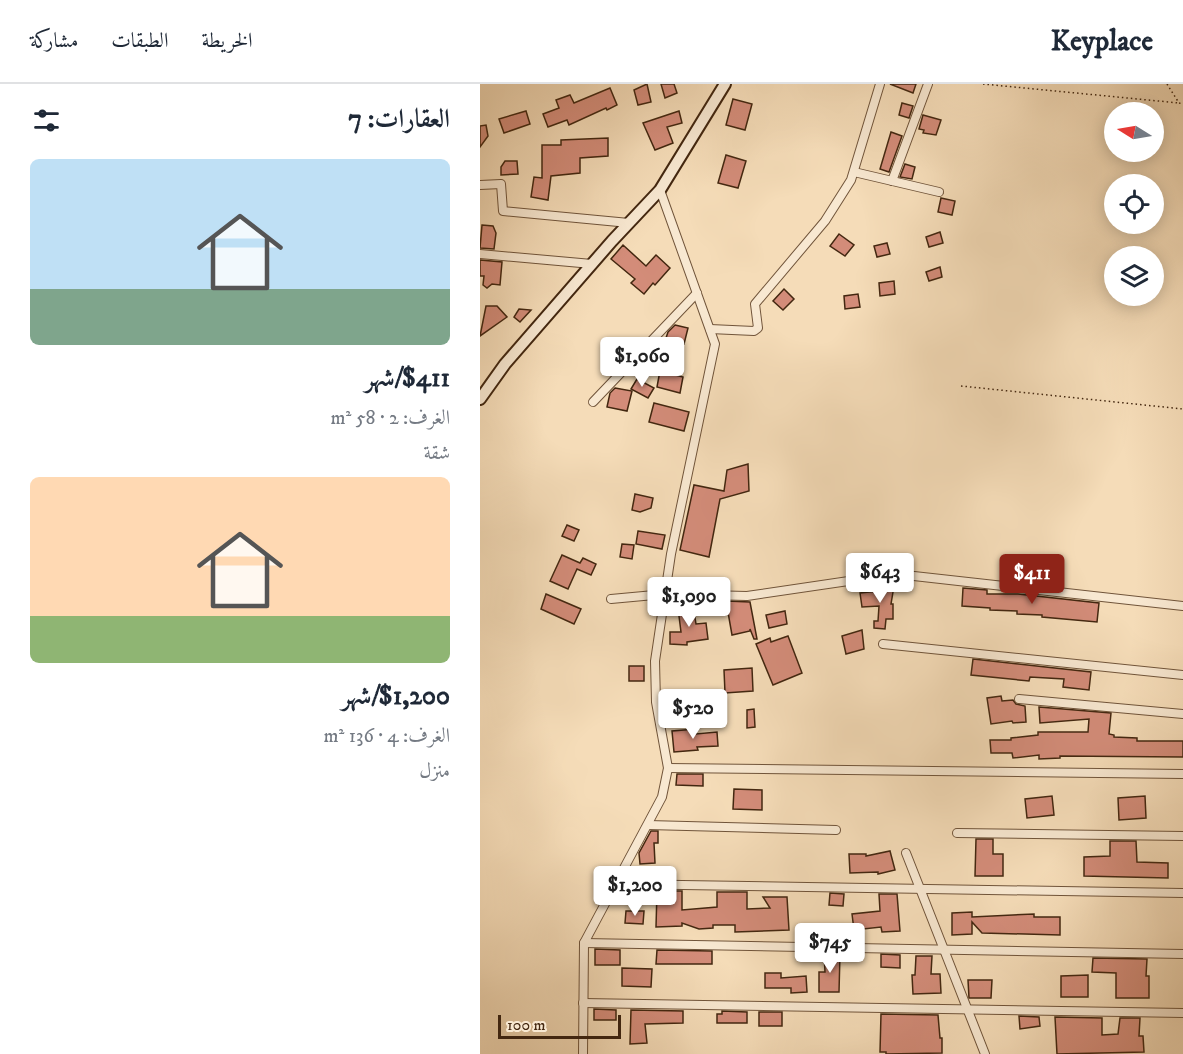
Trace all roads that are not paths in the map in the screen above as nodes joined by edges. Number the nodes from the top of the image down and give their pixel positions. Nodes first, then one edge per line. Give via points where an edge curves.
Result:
1 (724, 84) edge
2 (880, 84) edge
3 (928, 84) edge
4 (854, 172) junction
5 (892, 181) junction
6 (480, 185) edge
7 (660, 190) junction
8 (939, 192) dead end
9 (629, 223) junction
10 (480, 254) edge
11 (592, 264) junction
12 (697, 293) junction
13 (710, 329) junction
14 (480, 399) edge
15 (593, 402) dead end
16 (665, 594) junction
17 (611, 598) dead end
18 (1183, 606) edge
19 (883, 644) dead end
20 (1183, 675) edge
21 (1019, 699) dead end
22 (1183, 714) edge
23 (668, 768) junction
24 (1183, 774) edge
25 (648, 825) junction
26 (836, 830) dead end
27 (957, 833) dead end
28 (1183, 836) edge
29 (906, 853) dead end
30 (617, 884) junction
31 (920, 889) junction
32 (1183, 893) edge
33 (584, 943) junction
34 (945, 950) junction
35 (1183, 954) edge
36 (584, 1003) junction
37 (968, 1010) junction
38 (1183, 1013) edge
39 (583, 1054) edge
40 (985, 1054) edge

1 - 7 street
2 - 4 street
3 - 5 street
4 - 5 street
4 - 13 street via 825,221 754,304 758,328
5 - 8 street
6 - 9 street via 501,184 503,211
7 - 9 street
7 - 12 street
9 - 11 street
10 - 11 street
11 - 14 street via 505,364
12 - 13 street
12 - 15 street
13 - 16 street via 715,344
16 - 17 street
16 - 18 street via 747,596 896,574
16 - 23 street via 655,660 656,702
19 - 20 street
21 - 22 street
23 - 24 street
23 - 25 street via 662,797
25 - 26 street
25 - 30 street
27 - 28 street
29 - 31 street
30 - 31 street
30 - 33 street
31 - 32 street
31 - 34 street
33 - 34 street
33 - 36 street
34 - 35 street
34 - 37 street
36 - 37 street
36 - 39 street
37 - 38 street
37 - 40 street

